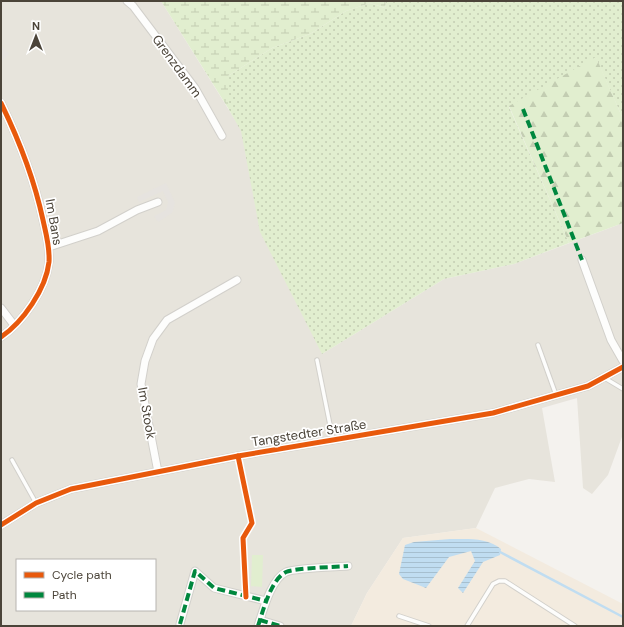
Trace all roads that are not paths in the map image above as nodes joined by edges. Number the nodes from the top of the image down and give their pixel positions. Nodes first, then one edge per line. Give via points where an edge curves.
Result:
1 (126, 1) edge
2 (1, 103) edge
3 (222, 136) dead end
4 (158, 202) dead end
5 (49, 246) junction
6 (582, 260) dead end
7 (237, 280) dead end
8 (1, 308) edge
9 (14, 326) junction
10 (1, 337) edge
11 (538, 344) dead end
12 (317, 360) dead end
13 (623, 361) edge
14 (623, 367) edge
15 (603, 378) junction
16 (623, 389) edge
17 (556, 395) junction
18 (332, 440) junction
19 (12, 460) dead end
20 (158, 472) junction
21 (36, 504) junction
22 (1, 525) edge
23 (348, 566) dead end
24 (266, 601) junction
25 (399, 616) dead end
26 (259, 623) edge
27 (180, 624) dead end
28 (280, 626) edge
29 (429, 626) edge
30 (467, 626) edge
31 (575, 626) edge

1 - 3 street, Grenzdamm via 133,6 195,88
2 - 5 street, Im Bans via 36,187
4 - 5 street, Im Bans via 98,231
5 - 9 street, Im Bans via 45,278 26,312
6 - 13 street via 611,340
7 - 20 street, Im Stook via 167,320 153,339 145,361 141,384
8 - 9 street
9 - 10 street, Im Bans
11 - 17 lane
12 - 18 lane
14 - 15 street, Tangstedter Straße
15 - 16 lane
15 - 17 street, Tangstedter Straße via 588,386
17 - 18 street, Tangstedter Straße via 493,413
18 - 20 street, Tangstedter Straße
19 - 21 lane
20 - 21 street, Tangstedter Straße via 71,489
21 - 22 street, Tangstedter Straße
23 - 24 street via 286,572 277,579
24 - 26 street
24 - 27 street via 214,588 195,571
25 - 29 lane
26 - 28 street
30 - 31 lane via 493,584 505,581

